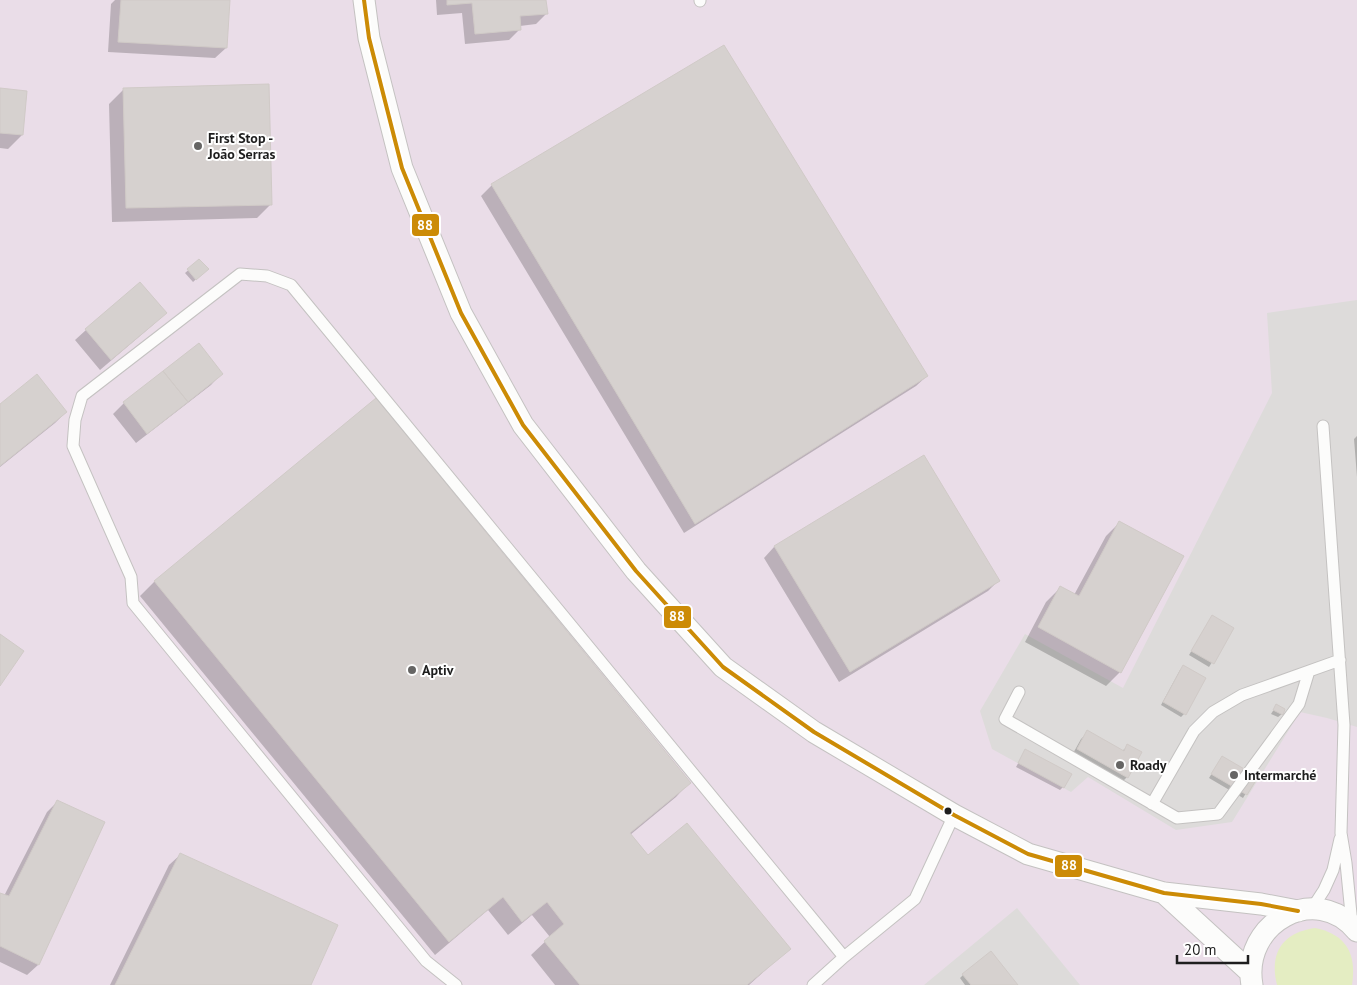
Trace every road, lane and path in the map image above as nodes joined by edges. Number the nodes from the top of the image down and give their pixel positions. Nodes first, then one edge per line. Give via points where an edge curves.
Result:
1 (364, 0) edge
2 (1323, 426) dead end
3 (1340, 660) junction
4 (1309, 671) junction
5 (1019, 692) dead end
6 (1152, 804) junction
7 (954, 815) junction
8 (1341, 833) junction
9 (1164, 893) junction
10 (1304, 910) junction
11 (1354, 927) edge
12 (844, 957) junction
13 (1251, 979) edge
14 (456, 985) edge
15 (813, 985) edge

1 - 7 street via 370,38 402,168 461,313 523,425 636,571 723,667 814,732
2 - 3 lane
3 - 4 lane
3 - 8 lane via 1344,725
4 - 6 lane via 1242,695 1213,712 1194,731
4 - 6 lane via 1299,704 1218,814 1177,818
5 - 6 lane via 1005,719
7 - 9 street via 1028,854
7 - 12 lane via 914,899
8 - 10 lane via 1333,870 1324,890
8 - 11 lane
9 - 10 street
9 - 13 street
10 - 11 street via 1336,914
10 - 13 street via 1274,922 1259,939 1251,960
12 - 14 lane via 291,286 267,276 240,274 82,396 75,420 73,446 131,577 133,604 426,961
12 - 15 lane

